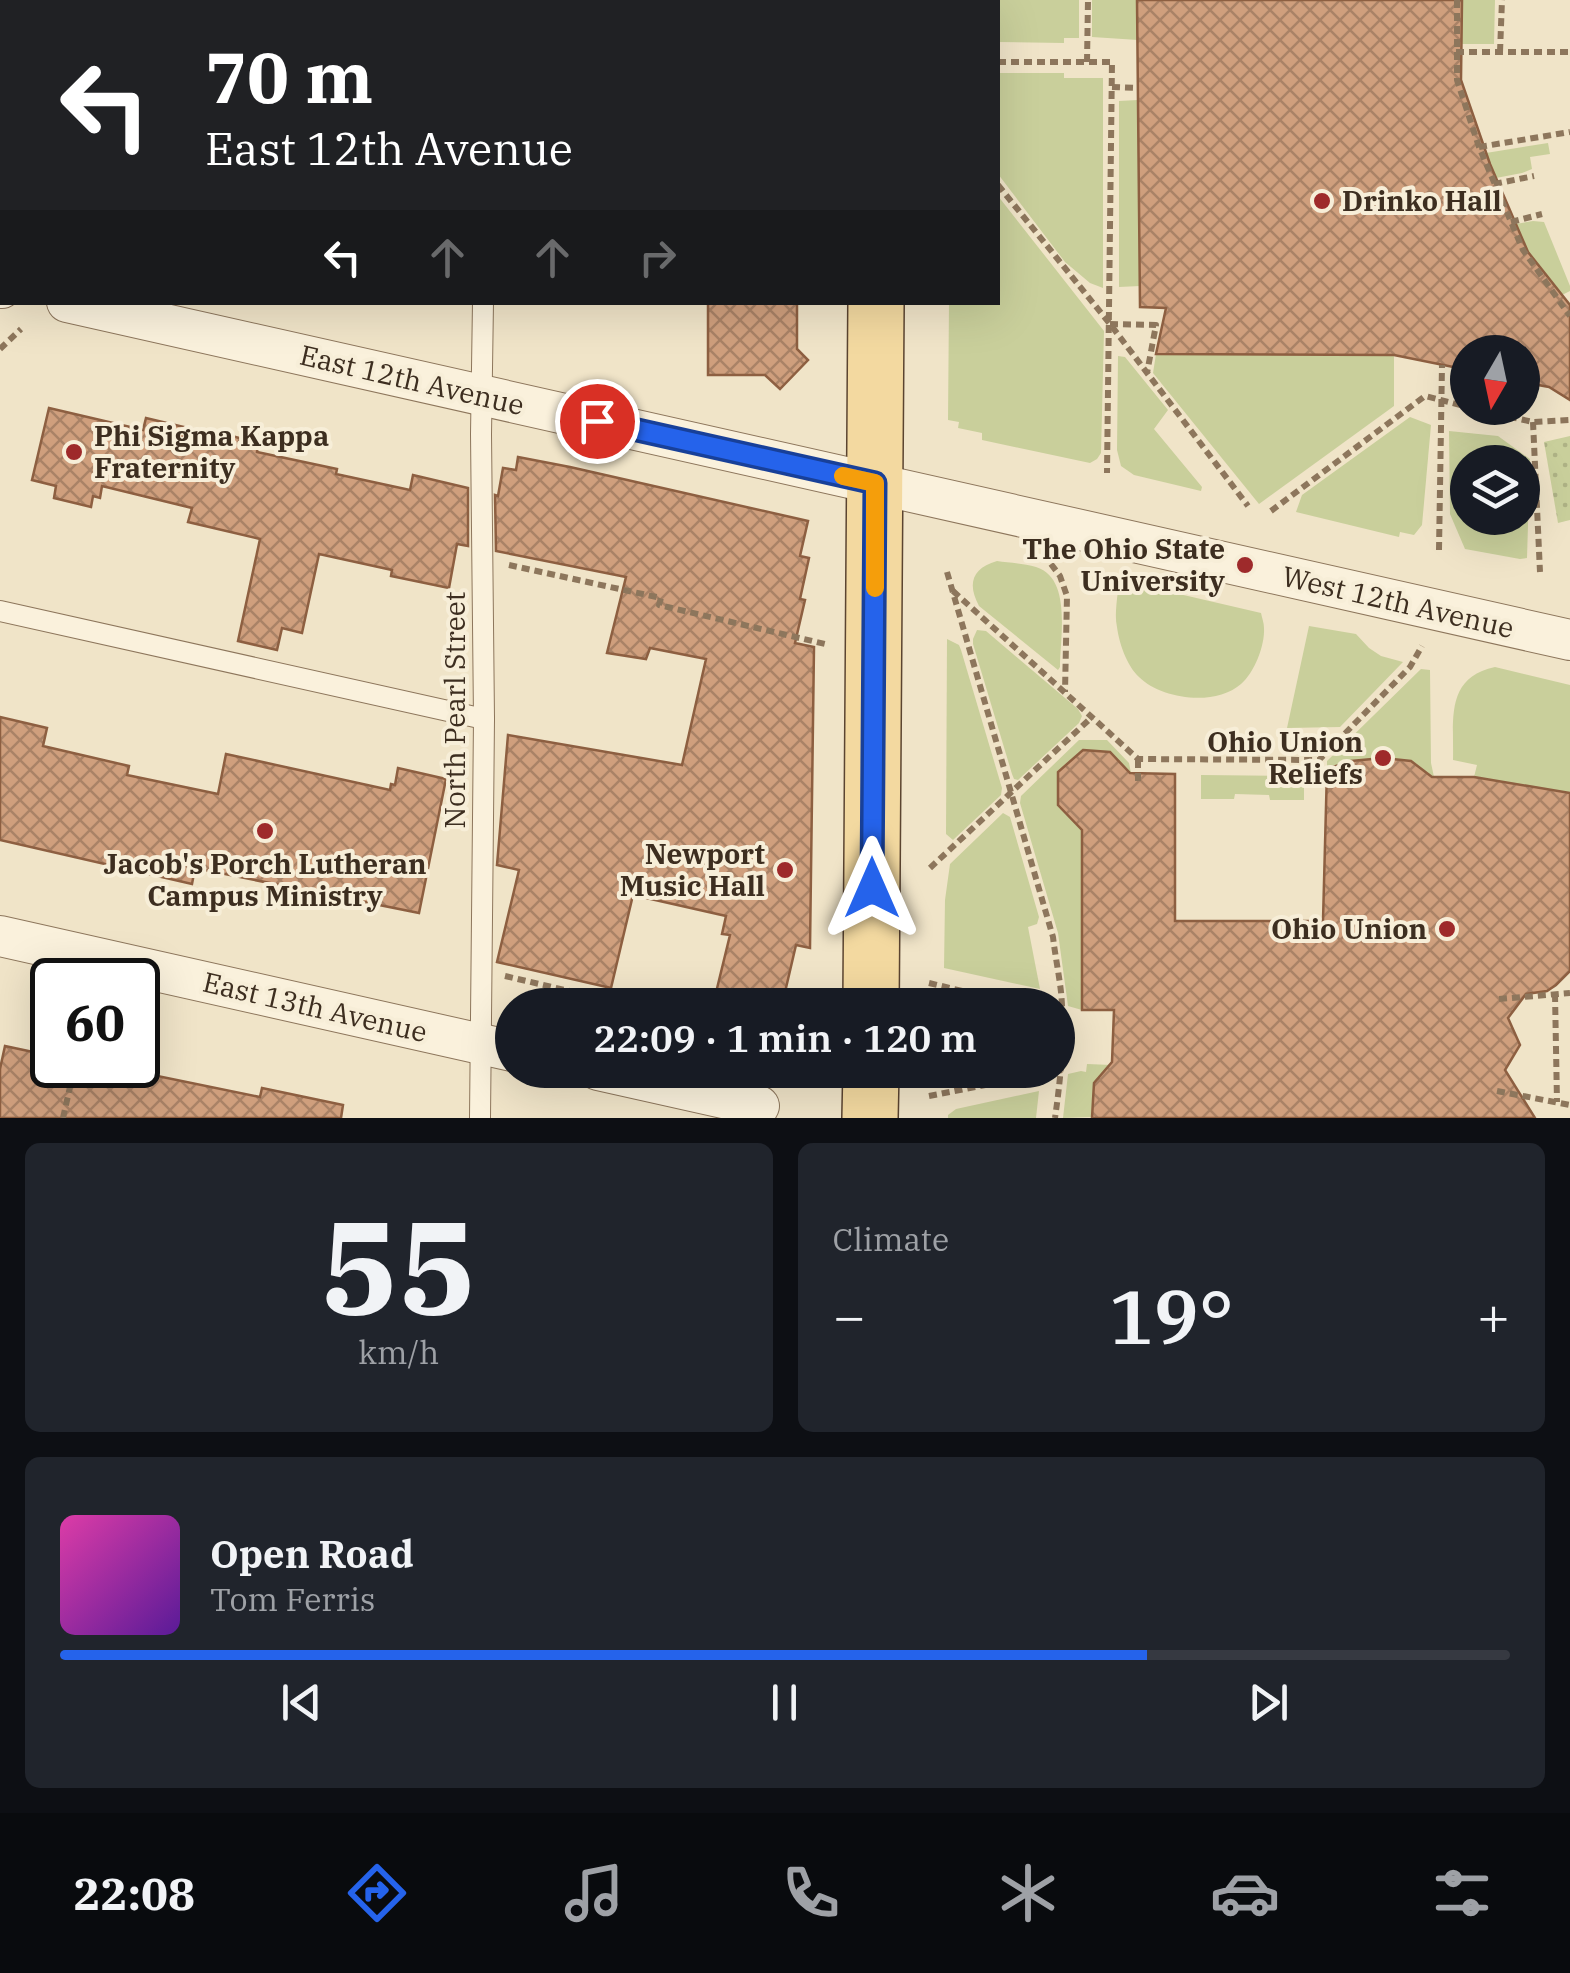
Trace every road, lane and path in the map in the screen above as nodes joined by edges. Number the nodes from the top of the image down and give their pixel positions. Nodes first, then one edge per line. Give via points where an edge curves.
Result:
1 (1088, 0) edge
2 (1458, 0) edge
3 (1502, 0) edge
4 (1456, 52) junction
5 (1500, 52) junction
6 (1570, 52) edge
7 (1000, 62) edge
8 (1087, 62) junction
9 (1112, 87) junction
10 (1138, 88) dead end
11 (1570, 132) edge
12 (1479, 147) junction
13 (1534, 176) dead end
14 (1494, 184) junction
15 (1000, 187) edge
16 (1542, 214) dead end
17 (1511, 222) junction
18 (80, 305) edge
19 (483, 305) edge
20 (876, 305) edge
21 (1569, 312) edge
22 (1110, 324) junction
23 (21, 329) dead end
24 (0, 350) edge
25 (1442, 365) dead end
26 (1147, 374) junction
27 (481, 395) junction
28 (1440, 400) junction
29 (1450, 402) edge
30 (1570, 420) edge
31 (1540, 422) edge
32 (1533, 425) edge
33 (1107, 474) dead end
34 (875, 483) junction
35 (1248, 506) dead end
36 (1271, 510) dead end
37 (1439, 550) dead end
38 (482, 560) junction
39 (1049, 561) dead end
40 (947, 572) dead end
41 (1540, 572) dead end
42 (952, 591) junction
43 (0, 611) edge
44 (1570, 640) edge
45 (825, 644) dead end
46 (1422, 646) dead end
47 (1065, 693) junction
48 (1092, 717) junction
49 (484, 718) junction
50 (1138, 759) junction
51 (1138, 781) dead end
52 (1011, 793) junction
53 (930, 868) dead end
54 (0, 936) edge
55 (504, 976) dead end
56 (930, 983) dead end
57 (556, 988) edge
58 (871, 988) edge
59 (951, 988) edge
60 (1060, 988) edge
61 (1570, 993) edge
62 (1555, 994) junction
63 (495, 996) edge
64 (1499, 999) dead end
65 (495, 1047) edge
66 (495, 1055) edge
67 (70, 1088) edge
68 (678, 1088) edge
69 (871, 1088) edge
70 (970, 1088) edge
71 (1059, 1088) edge
72 (1497, 1091) dead end
73 (929, 1096) dead end
74 (1557, 1102) junction
75 (1570, 1105) edge
76 (759, 1106) dead end
77 (63, 1118) edge
78 (480, 1118) edge
79 (870, 1118) edge
80 (1055, 1118) edge

1 - 8 path
2 - 4 path
3 - 5 path
4 - 5 path
4 - 12 path via 1457,80
5 - 6 path
7 - 8 path
8 - 9 path via 1112,62
9 - 10 path
9 - 22 path
11 - 12 path
12 - 14 path
13 - 14 path
14 - 17 path
15 - 22 path
16 - 17 path
17 - 21 path via 1523,250
18 - 27 street, East 12th Avenue
19 - 27 lane, North Pearl Street
20 - 34 main road
22 - 26 path
22 - 26 path via 1159,325
22 - 33 path
23 - 24 path
25 - 28 path
26 - 35 path
27 - 34 street, East 12th Avenue
27 - 38 lane, North Pearl Street
28 - 29 path
28 - 36 path via 1425,396
28 - 37 path
30 - 31 path
32 - 41 path
34 - 44 street, West 12th Avenue
34 - 58 main road
38 - 45 path via 661,598 659,605
38 - 49 lane, North Pearl Street
39 - 47 path via 1067,596
40 - 42 path
42 - 47 path
42 - 52 path
43 - 49 lane
46 - 50 path via 1410,667 1319,760
47 - 48 path
48 - 50 path
48 - 52 path
49 - 63 lane, North Pearl Street
50 - 51 path
52 - 53 path
52 - 60 path via 1053,937
54 - 65 street, East 13th Avenue
55 - 57 path
56 - 59 path
61 - 62 path
62 - 64 path
62 - 74 path
66 - 78 lane, North Pearl Street
67 - 77 path
68 - 76 street
69 - 79 main road
70 - 73 path
71 - 80 path
72 - 74 path
74 - 75 path

